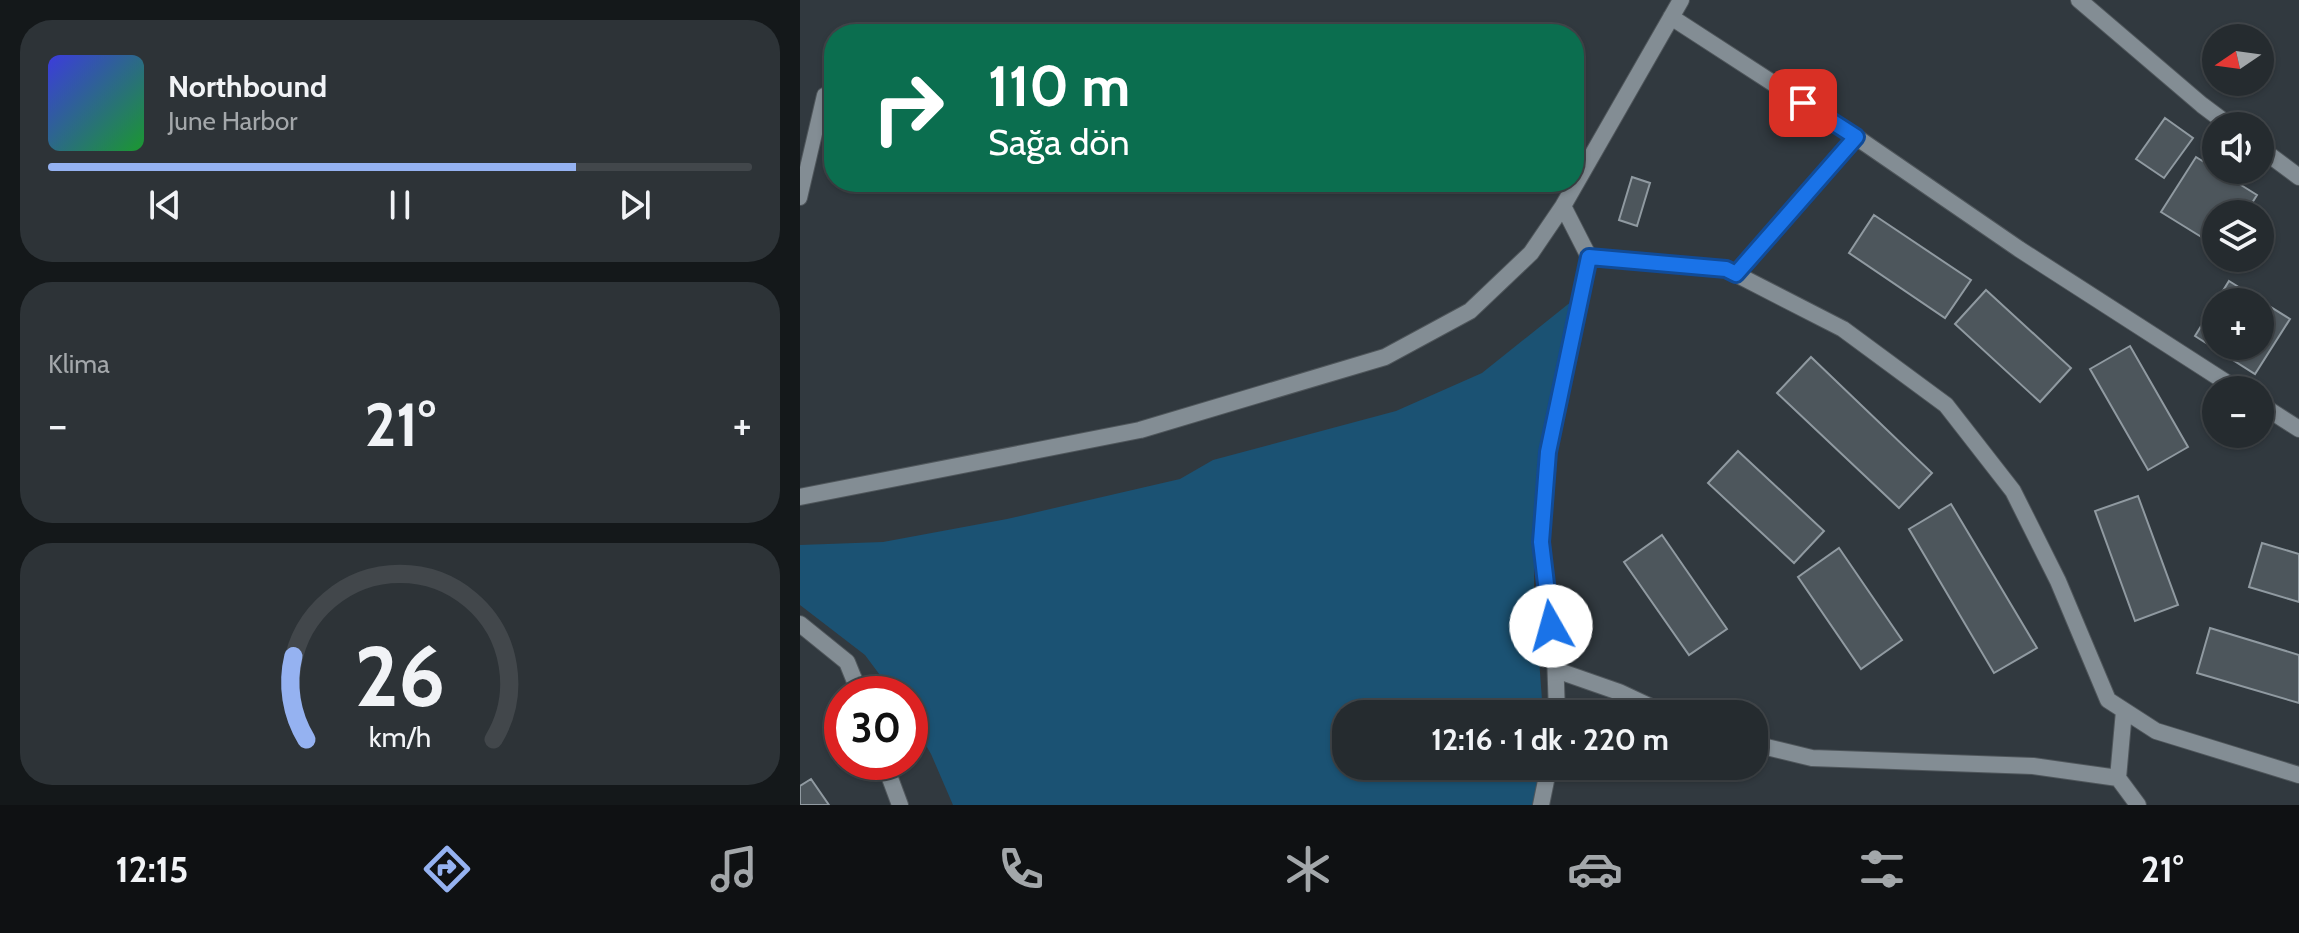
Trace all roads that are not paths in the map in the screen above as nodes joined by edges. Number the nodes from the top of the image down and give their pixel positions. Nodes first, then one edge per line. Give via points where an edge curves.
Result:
1 (1681, 0) edge
2 (2079, 0) edge
3 (1671, 17) junction
4 (824, 95) dead end
5 (2211, 112) edge
6 (1856, 137) junction
7 (2274, 158) edge
8 (1584, 169) edge
9 (2299, 177) edge
10 (1571, 192) edge
11 (800, 198) edge
12 (1563, 206) junction
13 (1589, 257) junction
14 (1736, 274) junction
15 (2216, 376) edge
16 (2274, 413) edge
17 (2299, 429) edge
18 (800, 497) edge
19 (800, 624) edge
20 (1556, 670) junction
21 (853, 676) edge
22 (1557, 700) edge
23 (1636, 700) edge
24 (2124, 711) junction
25 (1768, 747) edge
26 (2299, 775) edge
27 (2118, 778) junction
28 (891, 780) edge
29 (1546, 780) edge
30 (900, 805) edge
31 (1541, 805) edge
32 (2138, 805) edge

1 - 3 street
2 - 5 street
3 - 6 street
3 - 8 street
4 - 11 lane
6 - 14 street
6 - 15 street
7 - 9 street
10 - 12 street
12 - 13 street
12 - 18 street via 1531,253 1470,311 1385,357 1140,430
13 - 14 street
13 - 20 street via 1548,452 1541,542
14 - 24 street via 1843,329 1946,405 2013,491 2108,700
16 - 17 street
19 - 21 street via 847,662
20 - 22 street
20 - 23 street
24 - 26 street via 2156,731
24 - 27 street
25 - 27 street via 1812,758 2033,766
27 - 32 street
28 - 30 street
29 - 31 street

